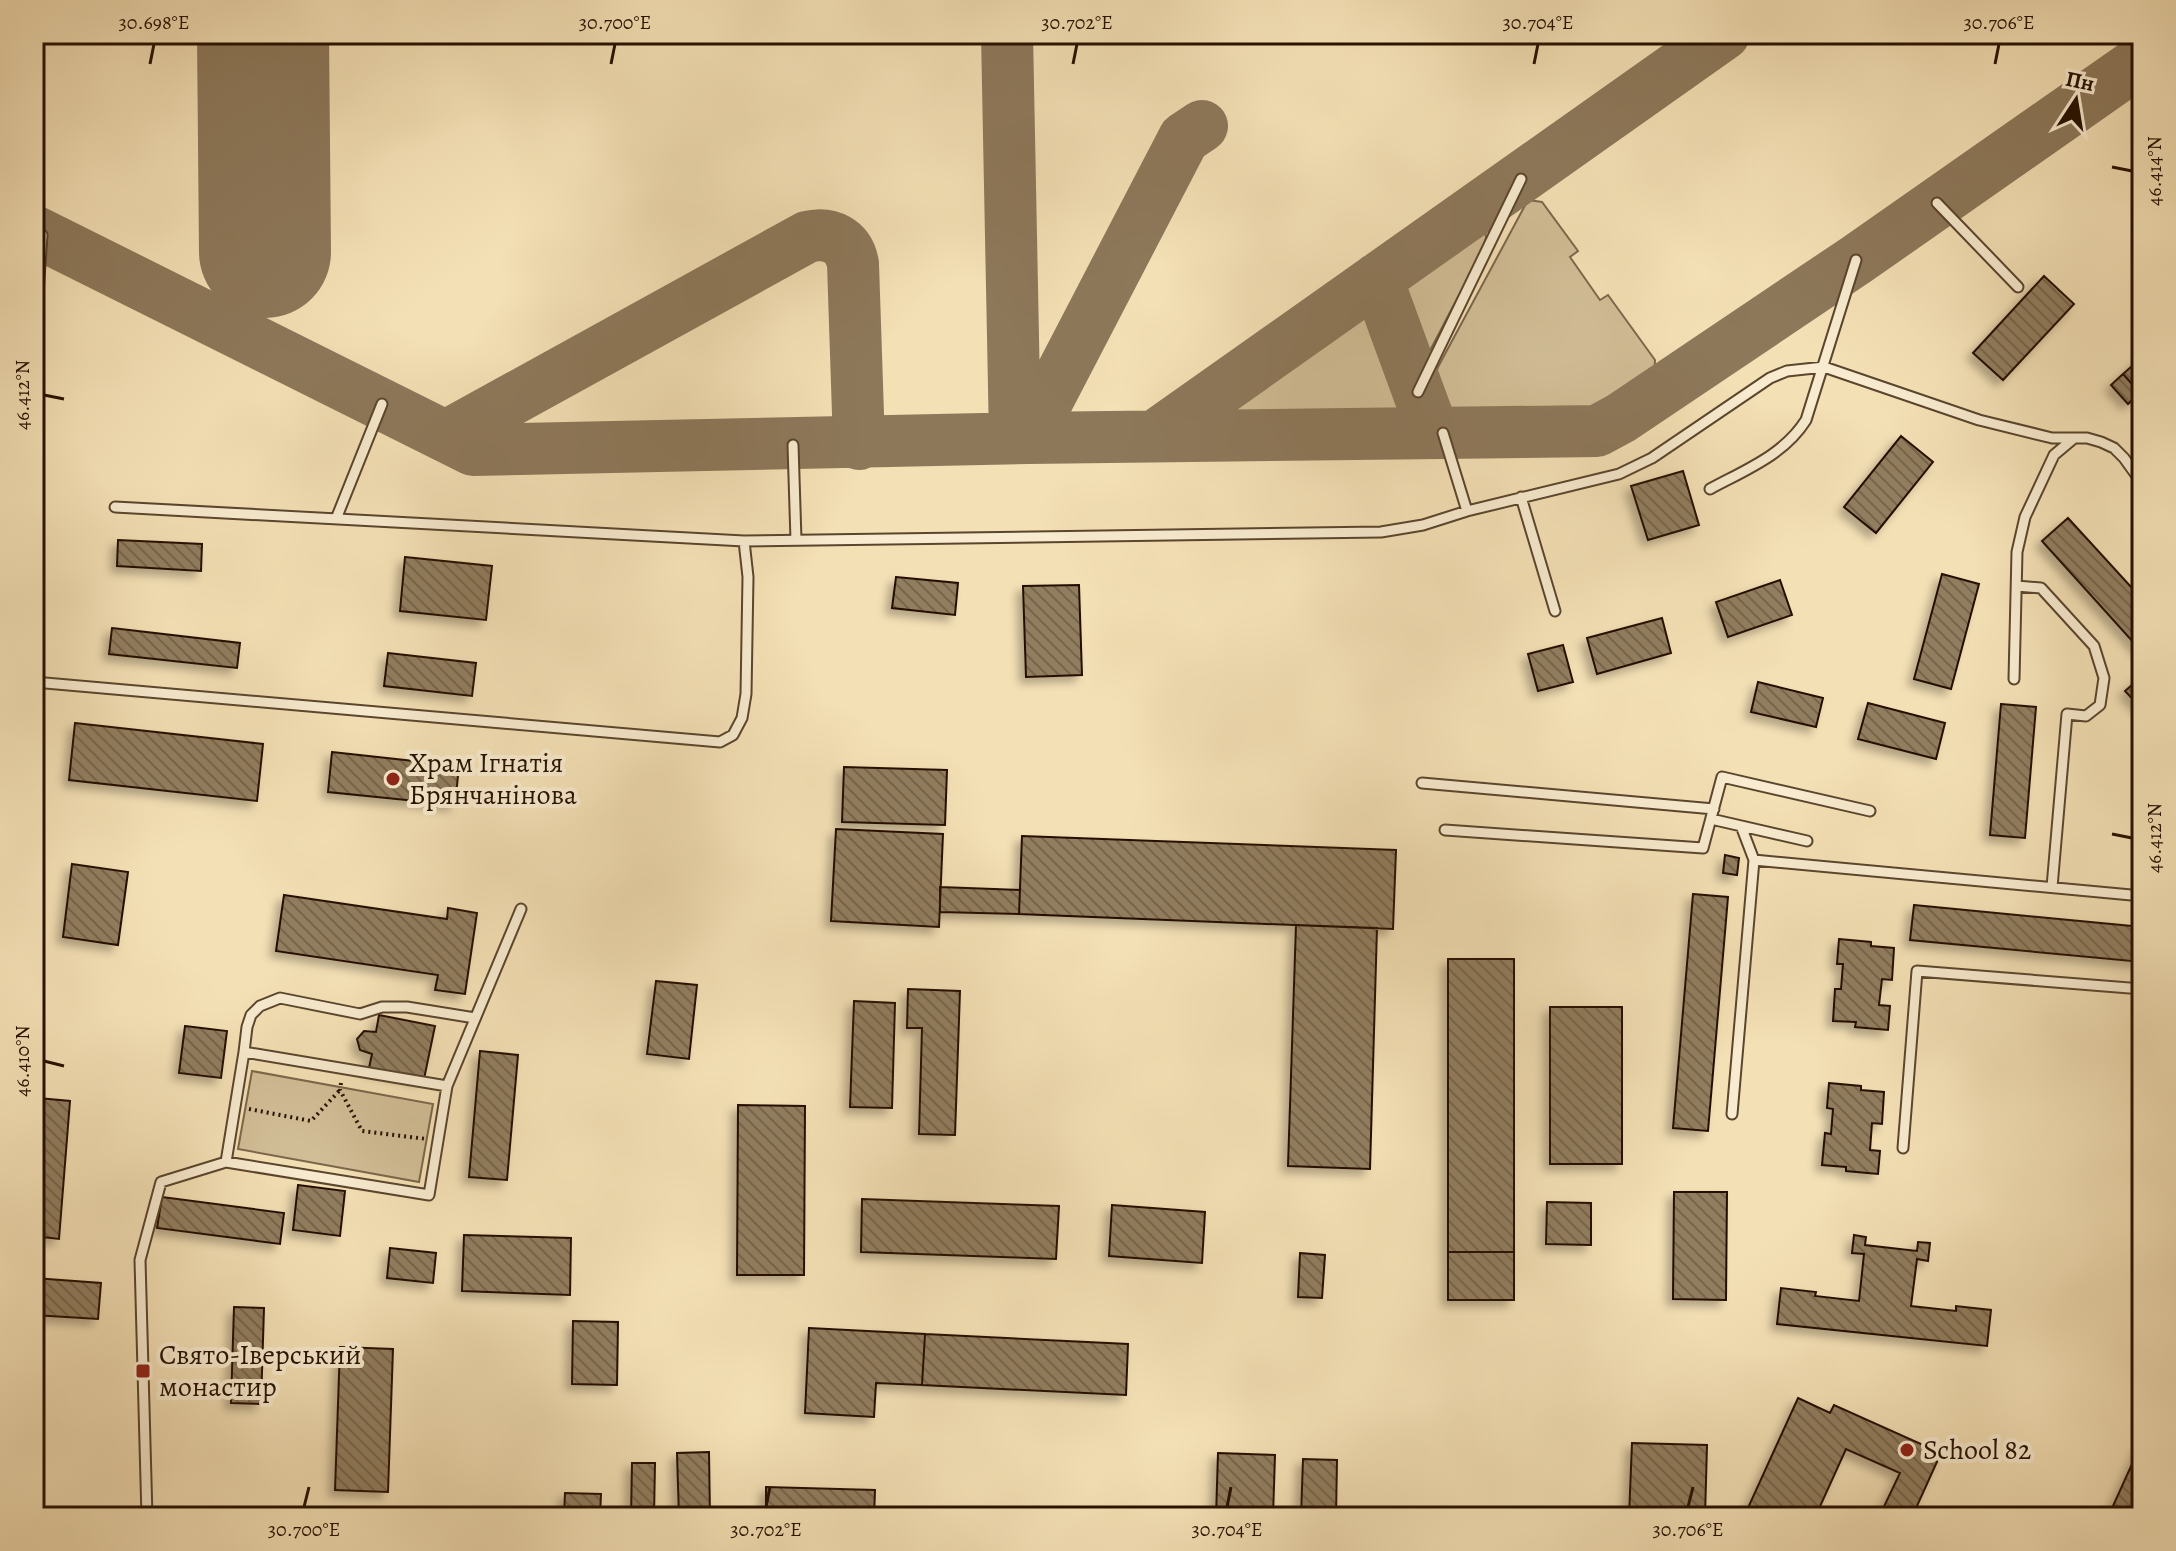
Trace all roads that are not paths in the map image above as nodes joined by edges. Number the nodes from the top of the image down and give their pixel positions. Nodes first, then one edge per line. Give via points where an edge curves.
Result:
1 (1521, 179) dead end
2 (1937, 203) dead end
3 (42, 235) dead end
4 (1856, 260) dead end
5 (2018, 287) dead end
6 (34, 351) edge
7 (1824, 367) junction
8 (1418, 392) dead end
9 (382, 404) dead end
10 (1443, 433) dead end
11 (2073, 439) junction
12 (793, 445) dead end
13 (2142, 483) edge
14 (1710, 489) dead end
15 (1521, 497) junction
16 (115, 507) dead end
17 (1467, 511) junction
18 (336, 519) junction
19 (796, 540) junction
20 (744, 541) junction
21 (2017, 586) junction
22 (1555, 611) dead end
23 (2014, 679) dead end
24 (34, 682) edge
25 (1422, 783) dead end
26 (1870, 811) dead end
27 (1712, 814) junction
28 (1741, 826) junction
29 (1445, 830) dead end
30 (1807, 841) dead end
31 (1754, 860) junction
32 (2052, 887) junction
33 (2142, 896) edge
34 (521, 909) dead end
35 (2142, 989) edge
36 (475, 1018) junction
37 (244, 1052) junction
38 (447, 1086) junction
39 (1732, 1114) dead end
40 (1903, 1148) dead end
41 (226, 1162) junction
42 (147, 1517) edge

1 - 8 lane
2 - 5 lane
3 - 6 lane
4 - 7 lane
7 - 11 lane via 1979,420
7 - 14 lane via 1799,431 1774,455
7 - 15 lane via 1770,378 1652,458 1619,474
9 - 18 lane
10 - 17 lane
11 - 13 lane via 2114,448
11 - 21 lane via 2054,455 2025,517
12 - 19 lane
15 - 17 lane
15 - 22 lane
16 - 18 lane
17 - 19 lane via 1381,532
18 - 20 lane
19 - 20 lane
20 - 24 lane via 746,694 733,735 720,742
21 - 23 lane
21 - 32 lane via 2041,588 2094,646 2104,678 2100,705 2086,716 2067,714
25 - 27 lane
26 - 27 lane via 1722,777
27 - 28 lane
27 - 29 lane via 1703,848
28 - 30 lane
28 - 31 lane
31 - 32 lane
31 - 39 lane
32 - 33 lane
34 - 36 lane
35 - 40 lane via 1917,971
36 - 37 lane via 407,1007 360,1014 280,998 251,1015
36 - 38 lane
37 - 38 lane
37 - 41 lane
38 - 41 lane via 429,1195
41 - 42 lane via 161,1182 140,1260

